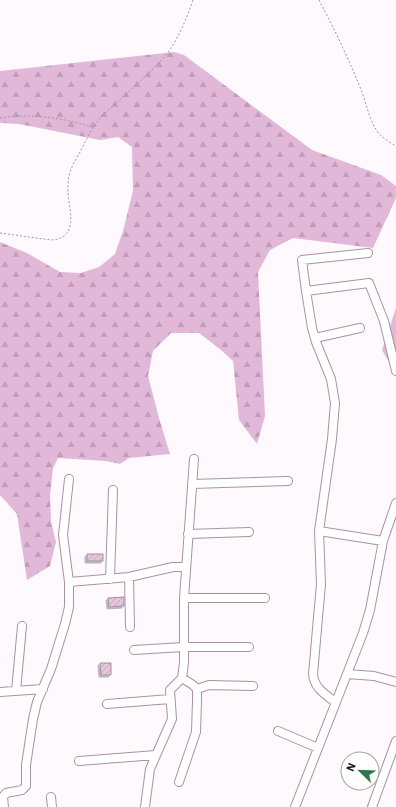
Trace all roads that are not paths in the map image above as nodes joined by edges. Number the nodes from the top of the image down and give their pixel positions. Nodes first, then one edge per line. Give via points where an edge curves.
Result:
1 (368, 253) dead end
2 (306, 291) junction
3 (360, 328) dead end
4 (315, 338) junction
5 (396, 371) edge
6 (194, 459) dead end
7 (69, 479) dead end
8 (288, 481) dead end
9 (192, 484) junction
10 (112, 490) dead end
11 (396, 503) edge
12 (320, 531) junction
13 (249, 532) dead end
14 (188, 534) junction
15 (383, 541) junction
16 (186, 567) junction
17 (129, 577) junction
18 (110, 578) junction
19 (69, 582) junction
20 (184, 598) junction
21 (265, 598) dead end
22 (22, 626) dead end
23 (130, 627) dead end
24 (183, 647) junction
25 (250, 647) dead end
26 (134, 650) dead end
27 (347, 674) junction
28 (182, 678) junction
29 (396, 682) edge
30 (253, 686) dead end
31 (43, 689) junction
32 (197, 689) junction
33 (16, 691) junction
34 (0, 692) edge
35 (170, 699) junction
36 (335, 702) junction
37 (107, 704) dead end
38 (278, 731) dead end
39 (396, 741) edge
40 (318, 748) junction
41 (156, 755) junction
42 (79, 761) dead end
43 (180, 782) dead end
44 (51, 797) dead end
45 (4, 807) edge
46 (52, 807) edge
47 (145, 807) edge
48 (294, 807) edge
49 (372, 807) edge

1 - 2 street via 302,260
2 - 4 street
2 - 5 street via 369,283 384,321
3 - 4 street
4 - 12 street via 332,379 335,403
6 - 9 street
7 - 19 street via 63,535
8 - 9 street
9 - 14 street
10 - 18 street
11 - 15 street
12 - 15 street
12 - 36 street via 321,584 313,678 318,689
13 - 14 street
14 - 16 street
15 - 27 street via 370,610
16 - 17 street via 173,567
16 - 20 street
17 - 18 street
17 - 23 street
18 - 19 street
19 - 31 street via 69,607 65,624
20 - 21 street
20 - 24 street
22 - 33 street
24 - 25 street
24 - 26 street
24 - 28 street
27 - 29 street via 374,676
27 - 36 street
28 - 32 street
28 - 35 street via 170,690
30 - 32 street via 209,685
31 - 33 street
31 - 45 street via 33,719 26,765 26,786 22,790 6,793 3,797
32 - 43 street via 196,732
33 - 34 street
35 - 37 street
35 - 41 street via 172,719
36 - 40 street
38 - 40 street
39 - 49 street
40 - 48 street
41 - 42 street
41 - 47 street via 150,769
44 - 46 street

